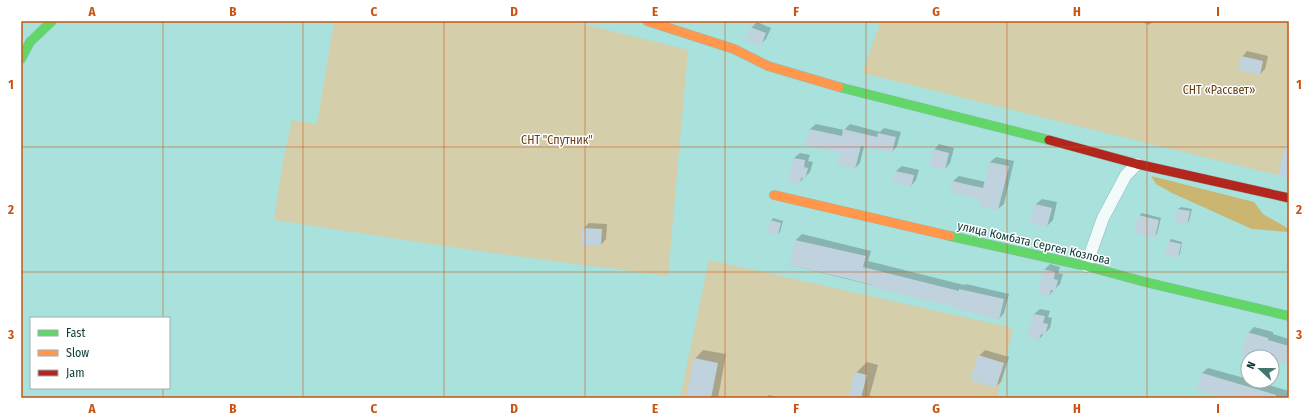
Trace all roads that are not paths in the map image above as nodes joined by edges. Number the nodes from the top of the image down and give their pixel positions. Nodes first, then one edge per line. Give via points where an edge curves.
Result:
1 (52, 21) edge
2 (648, 21) edge
3 (21, 59) edge
4 (1136, 164) junction
5 (774, 195) dead end
6 (1289, 198) edge
7 (1086, 266) junction
8 (1289, 316) edge

1 - 3 street via 30,42
2 - 4 street via 734,49 768,66 858,93 1013,130
4 - 6 street
4 - 7 street via 1126,175 1103,218
5 - 7 street, улица Комбата Сергея Козлова
7 - 8 street, улица Комбата Сергея Козлова

